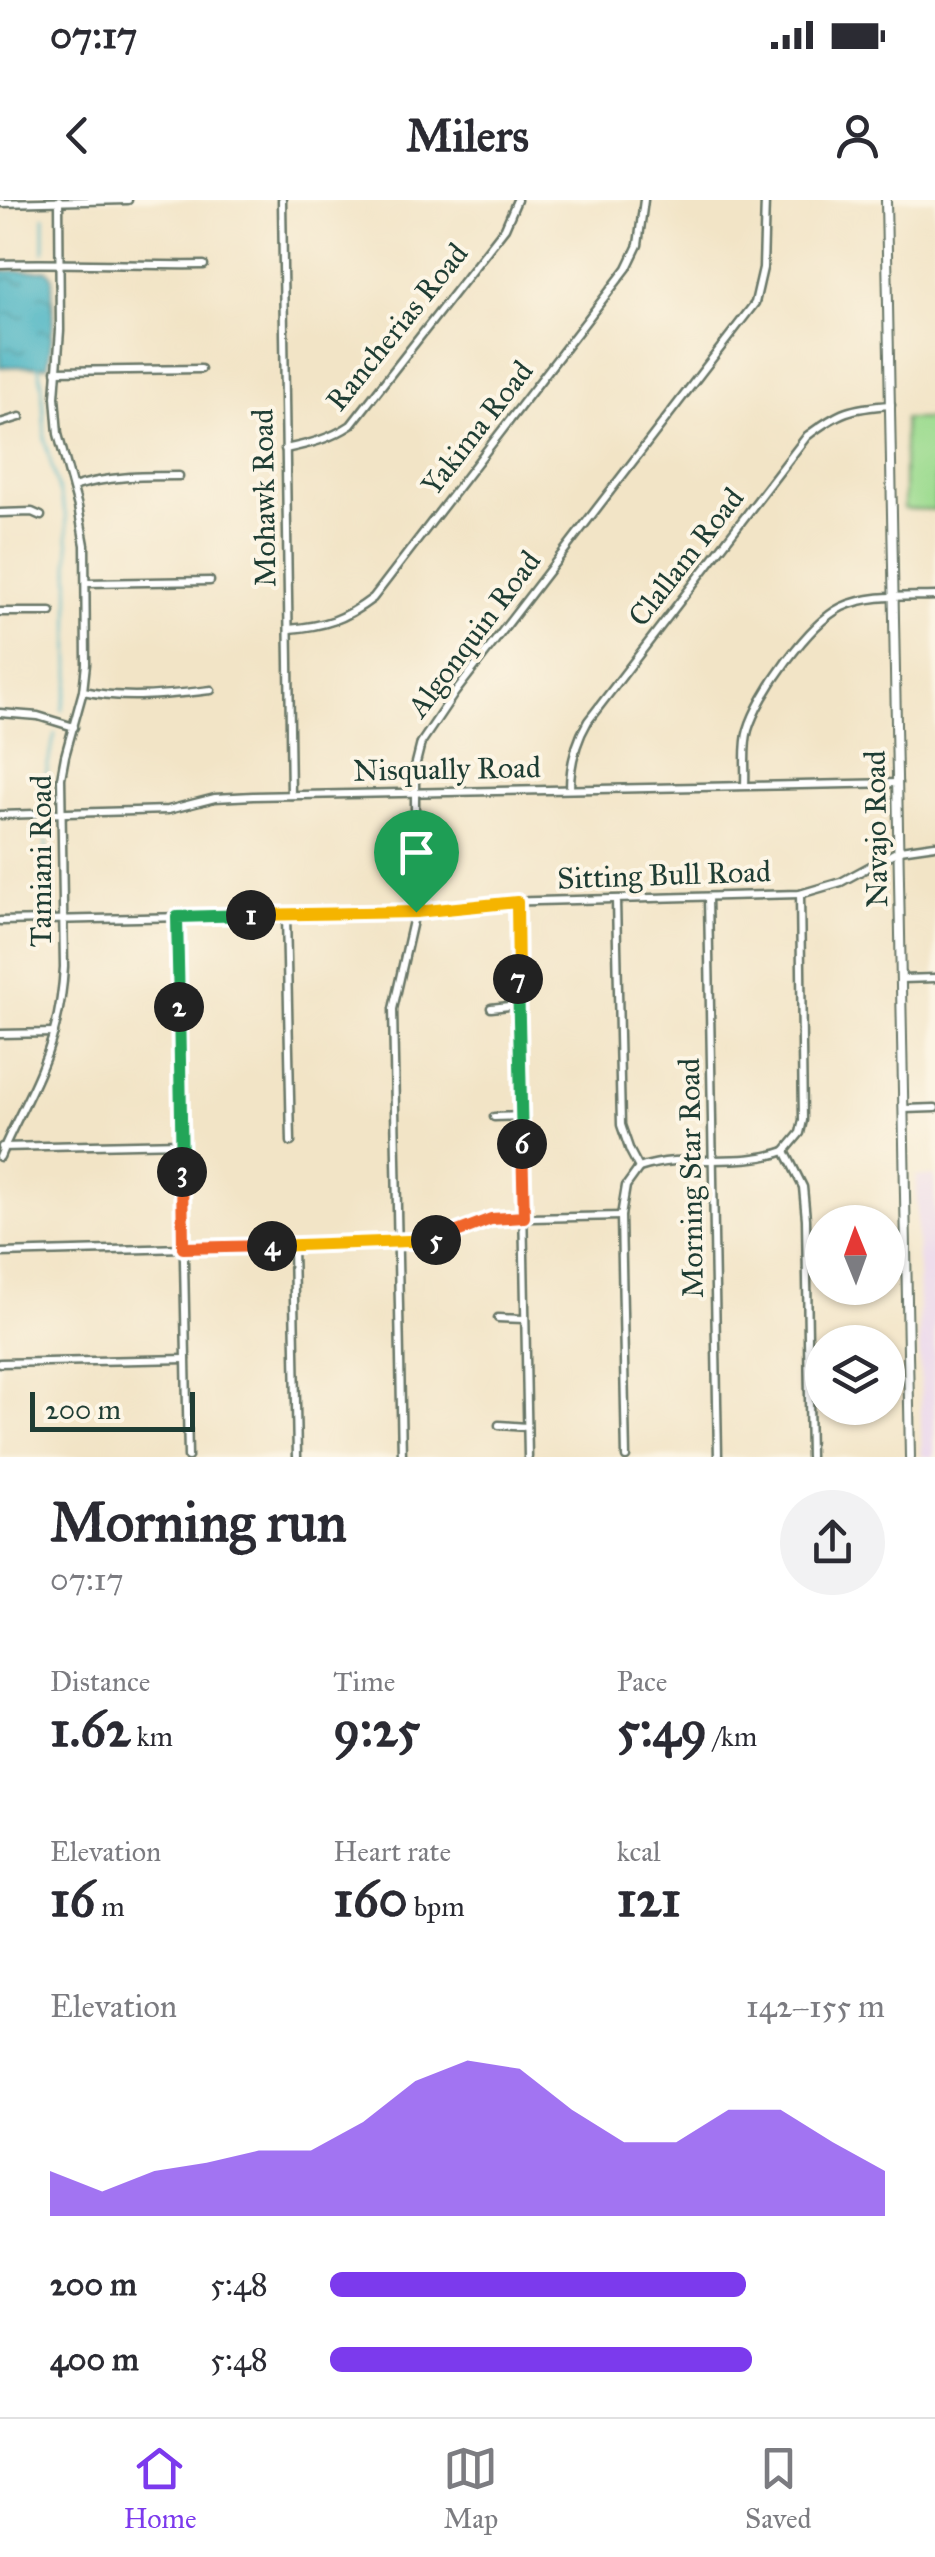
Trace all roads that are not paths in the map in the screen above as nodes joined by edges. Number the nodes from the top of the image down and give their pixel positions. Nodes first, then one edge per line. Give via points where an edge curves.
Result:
1 (128, 200) edge
2 (282, 200) edge
3 (517, 200) edge
4 (644, 200) edge
5 (764, 200) edge
6 (886, 200) edge
7 (59, 201) edge
8 (0, 203) edge
9 (59, 262) junction
10 (0, 264) edge
11 (204, 264) dead end
12 (201, 369) dead end
13 (56, 371) junction
14 (890, 405) junction
15 (20, 417) dead end
16 (0, 423) edge
17 (286, 449) junction
18 (179, 476) dead end
19 (72, 487) junction
20 (0, 513) edge
21 (41, 516) dead end
22 (210, 582) dead end
23 (86, 583) junction
24 (935, 596) edge
25 (894, 597) junction
26 (0, 612) edge
27 (51, 612) dead end
28 (289, 629) junction
29 (211, 690) dead end
30 (83, 691) junction
31 (0, 713) edge
32 (74, 728) junction
33 (898, 783) junction
34 (746, 784) junction
35 (570, 789) junction
36 (414, 793) junction
37 (291, 795) junction
38 (61, 813) junction
39 (0, 815) edge
40 (935, 845) edge
41 (900, 850) junction
42 (800, 894) junction
43 (708, 898) junction
44 (616, 900) junction
45 (517, 902) junction
46 (416, 912) junction
47 (286, 914) junction
48 (177, 917) junction
49 (64, 920) junction
50 (0, 921) edge
51 (935, 978) edge
52 (902, 979) junction
53 (518, 1006) junction
54 (491, 1008) dead end
55 (54, 1033) junction
56 (0, 1034) edge
57 (935, 1108) edge
58 (904, 1109) junction
59 (521, 1116) junction
60 (494, 1117) dead end
61 (181, 1142) junction
62 (291, 1142) dead end
63 (2, 1147) edge
64 (785, 1151) junction
65 (0, 1157) edge
66 (714, 1159) junction
67 (639, 1168) junction
68 (621, 1216) junction
69 (524, 1217) junction
70 (398, 1242) junction
71 (293, 1245) junction
72 (183, 1248) junction
73 (0, 1252) edge
74 (498, 1318) dead end
75 (524, 1319) junction
76 (186, 1358) junction
77 (0, 1363) edge
78 (499, 1425) dead end
79 (527, 1427) junction
80 (188, 1457) edge
81 (297, 1457) edge
82 (402, 1457) edge
83 (528, 1457) edge
84 (626, 1457) edge
85 (718, 1457) edge
86 (810, 1457) edge
87 (910, 1457) edge

1 - 7 street
2 - 17 street, Mohawk Road
3 - 17 street, Rancherias Road via 505,228 351,426
4 - 28 street, Yakima Road via 638,245 627,268 373,598 340,620
5 - 36 street, Algonquin Road via 755,303 454,694 421,742
6 - 14 main road, Navajo Road
7 - 8 street
7 - 9 street, Tamiani Road
9 - 10 street
9 - 11 street
9 - 13 street, Tamiani Road
12 - 13 street
13 - 19 street, Tamiani Road via 58,434
14 - 25 main road, Navajo Road
14 - 35 street, Clallam Road via 857,407 807,436 588,721 573,755
15 - 16 street
17 - 28 street, Mohawk Road
18 - 19 street via 121,476
19 - 23 street, Tamiani Road
20 - 21 street
22 - 23 street
23 - 30 street, Tamiani Road
24 - 25 street
25 - 33 main road, Navajo Road
25 - 34 street via 838,608 807,636 768,686 747,731
26 - 27 street
28 - 37 street, Mohawk Road
29 - 30 street via 154,697
30 - 32 street, Tamiani Road
31 - 32 street
32 - 38 street, Tamiani Road via 61,778
33 - 34 street, Nisqually Road
33 - 41 main road, Navajo Road
34 - 35 street, Nisqually Road
35 - 36 street, Nisqually Road
36 - 37 street, Nisqually Road
36 - 46 street, Algonquin Road
37 - 38 street, Nisqually Road via 215,798 168,810
38 - 39 street, Nisqually Road
38 - 49 street, Tamiani Road
40 - 41 street
41 - 42 street, Sitting Bull Road via 852,877
41 - 52 main road, Navajo Road
42 - 43 street, Sitting Bull Road
42 - 64 street via 803,1120
43 - 44 street, Sitting Bull Road
43 - 66 street, Morning Star Road
44 - 45 street, Sitting Bull Road
44 - 67 street via 620,1125
45 - 46 street, Sitting Bull Road
45 - 53 street
46 - 47 street, Sitting Bull Road
46 - 70 street, Algonquin Road via 393,1009
47 - 48 street, Sitting Bull Road
47 - 62 street
48 - 49 street, Sitting Bull Road
48 - 61 street
49 - 50 street, Sitting Bull Road
49 - 55 street, Tamiani Road
51 - 52 street
52 - 58 main road, Navajo Road
53 - 54 street
53 - 59 street
55 - 56 street
55 - 63 street, Tamiani Road
57 - 58 street
58 - 87 main road, Navajo Road
59 - 60 street
59 - 69 street
61 - 63 street
61 - 72 street
63 - 65 street, Tamiani Road
64 - 66 street
64 - 86 street via 803,1187 806,1220
66 - 67 street
66 - 85 street, Morning Star Road
67 - 68 street via 626,1186
68 - 69 street
68 - 84 street
69 - 70 street via 491,1219 438,1240
69 - 75 street
70 - 71 street
70 - 82 street, Algonquin Road
71 - 72 street
71 - 81 street
72 - 73 street
72 - 76 street
74 - 75 street
75 - 79 street
76 - 77 street
76 - 80 street
78 - 79 street
79 - 83 street

